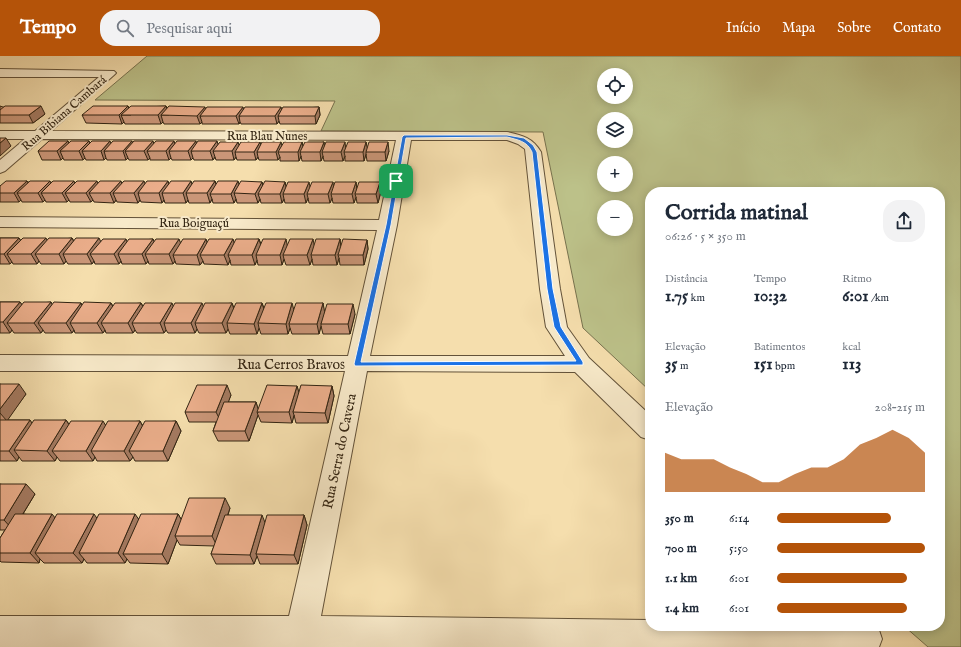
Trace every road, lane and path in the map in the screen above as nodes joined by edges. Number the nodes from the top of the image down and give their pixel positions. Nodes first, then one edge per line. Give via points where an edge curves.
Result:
1 (0, 73) edge
2 (0, 135) edge
3 (39, 135) junction
4 (404, 137) junction
5 (0, 168) edge
6 (0, 222) edge
7 (388, 225) junction
8 (0, 363) edge
9 (357, 364) junction
10 (581, 364) junction
11 (645, 425) edge
12 (0, 632) edge
13 (865, 637) edge
14 (300, 640) edge

1 - 3 street, Rua Bibiana Cambará via 110,73
2 - 3 street, Rua Blau Nunes
3 - 4 street, Rua Blau Nunes
3 - 5 street, Rua Bibiana Cambará
4 - 7 street, Rua Serra do Cavera
4 - 10 street, Rua Blau Nunes via 507,136 522,139 532,146 557,327
6 - 7 street, Rua Boiguaçú
7 - 9 street, Rua Serra do Cavera
8 - 9 street, Rua Cerros Bravos
9 - 10 street, Rua Cerros Bravos
9 - 14 street, Rua Serra do Cavera
10 - 11 street
12 - 14 street
13 - 14 street

